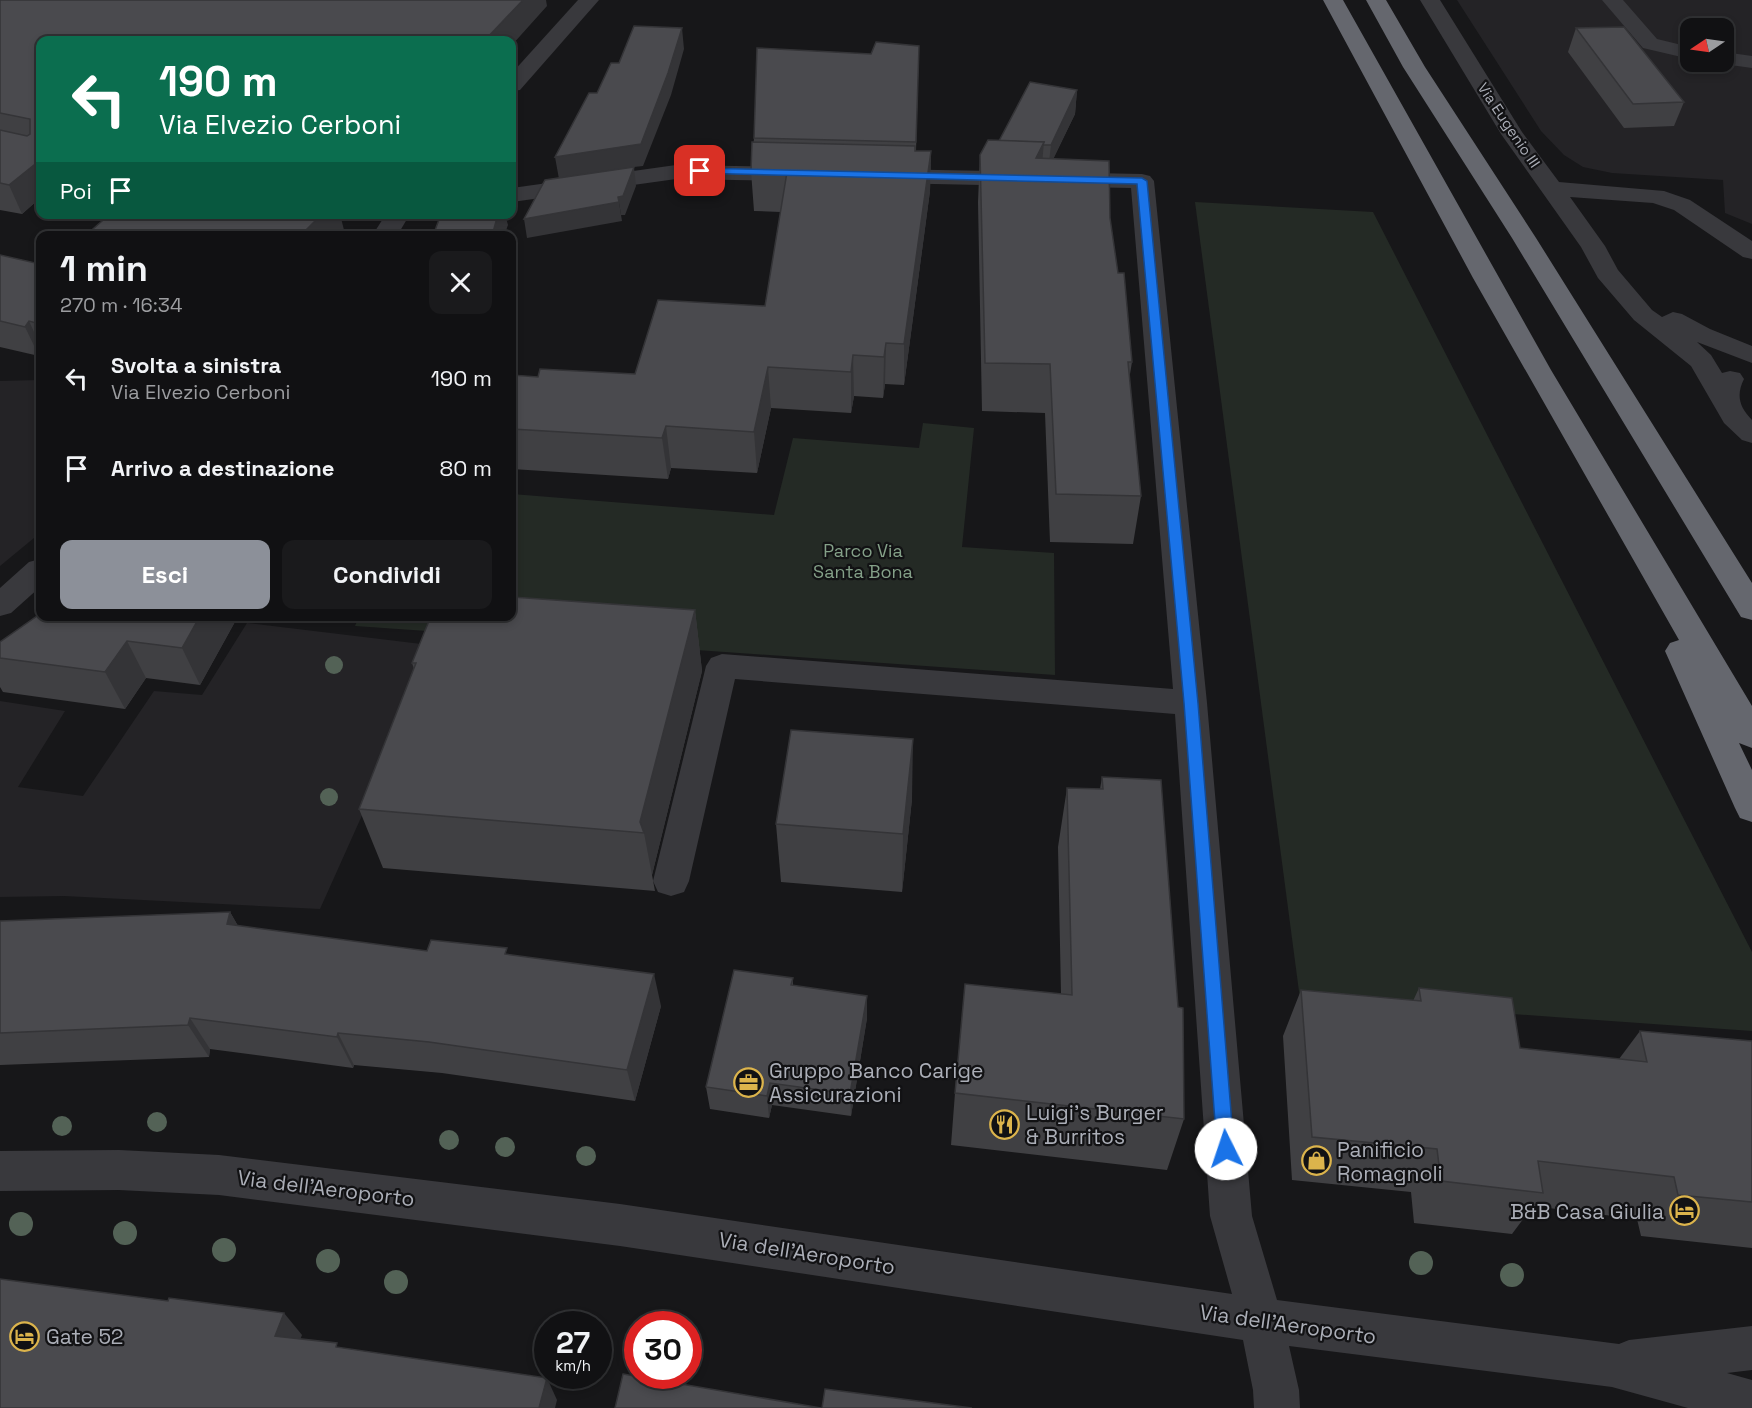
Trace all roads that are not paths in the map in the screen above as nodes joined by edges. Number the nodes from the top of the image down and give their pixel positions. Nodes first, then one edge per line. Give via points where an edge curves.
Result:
1 (589, 0) edge
2 (1333, 0) edge
3 (1376, 0) edge
4 (1430, 0) edge
5 (1612, 0) edge
6 (1680, 51) edge
7 (1734, 59) edge
8 (1752, 62) edge
9 (516, 81) edge
10 (819, 175) edge
11 (867, 176) edge
12 (1552, 189) junction
13 (516, 194) edge
14 (1593, 246) junction
15 (1752, 252) edge
16 (1752, 355) edge
17 (1752, 367) edge
18 (1724, 399) junction
19 (1750, 433) edge
20 (1618, 512) junction
21 (36, 574) edge
22 (0, 605) edge
23 (1752, 609) edge
24 (1191, 703) junction
25 (1752, 735) edge
26 (1752, 808) edge
27 (671, 881) dead end
28 (0, 1171) edge
29 (1261, 1320) junction
30 (1752, 1348) edge
31 (1612, 1364) junction
32 (1752, 1402) edge
33 (1277, 1408) edge

1 - 9 street
2 - 20 highway
3 - 23 highway
4 - 12 street, Via Eugenio III via 1512,134
5 - 6 street via 1645,41
7 - 8 street
10 - 13 street via 676,172
11 - 24 street via 1142,181
12 - 14 street, Via Eugenio III
12 - 15 street via 1656,196 1682,205
14 - 16 street, Via Eugenio III via 1675,322
14 - 18 street, Via Eugenio III via 1622,293 1654,325 1702,361
17 - 18 street via 1730,378
18 - 19 street, Via Eugenio III via 1731,415
20 - 25 highway
20 - 26 highway
21 - 22 street
24 - 27 street via 722,666
24 - 29 street via 1231,1216
28 - 29 street, Via dell'Aeroporto via 119,1170 273,1181 632,1227
29 - 31 street, Via dell'Aeroporto
29 - 33 street
30 - 31 street, Via dell'Aeroporto
31 - 32 street, Via dell'Aeroporto

